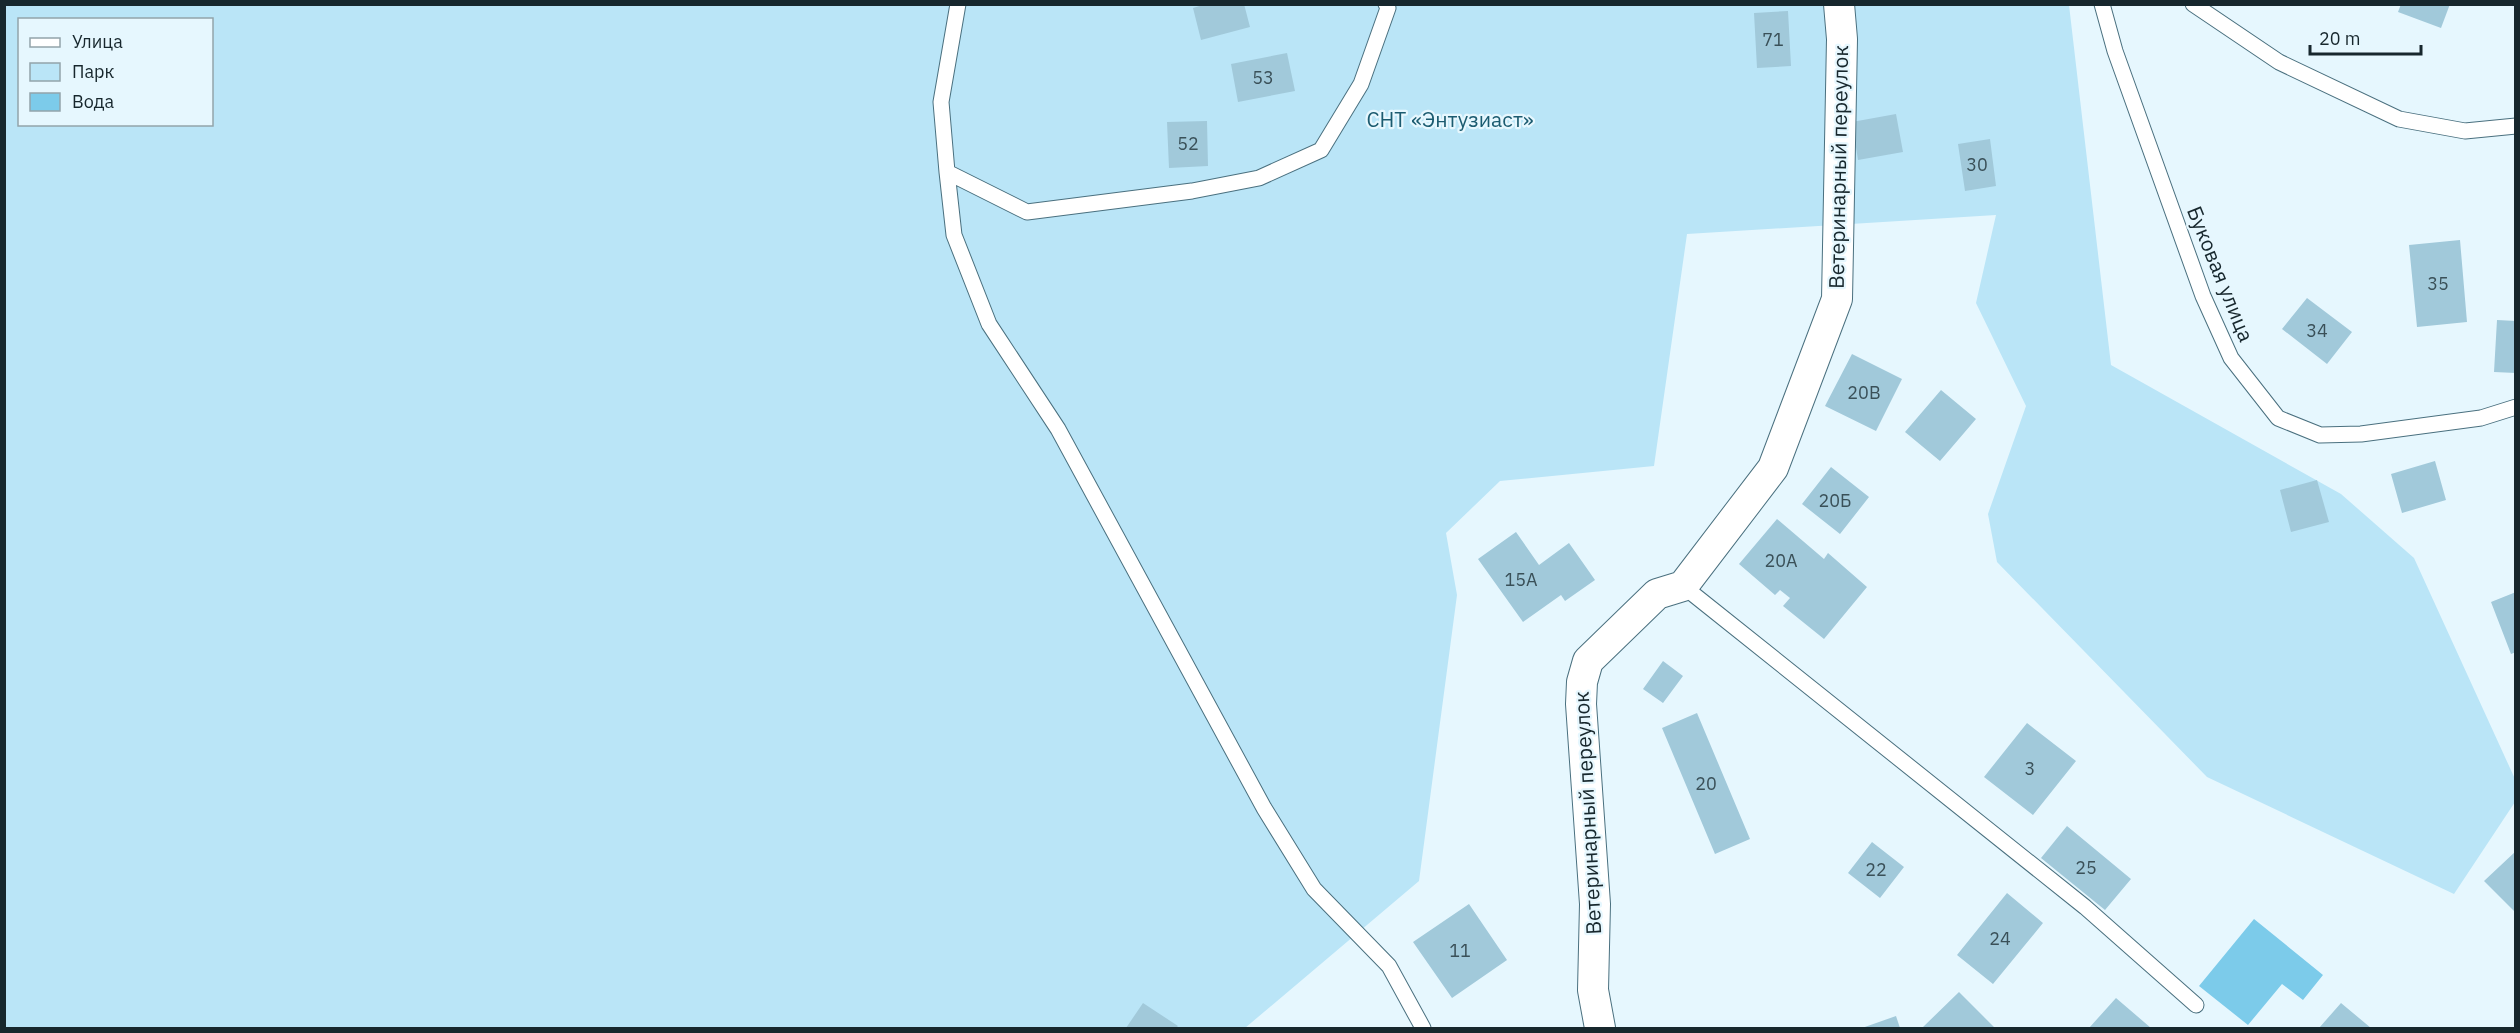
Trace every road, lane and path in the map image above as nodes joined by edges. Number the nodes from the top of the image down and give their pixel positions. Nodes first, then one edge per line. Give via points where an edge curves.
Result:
1 (958, 4) edge
2 (1386, 4) edge
3 (1839, 4) edge
4 (2102, 4) edge
5 (2193, 4) edge
6 (2516, 126) edge
7 (947, 172) junction
8 (2516, 407) edge
9 (1683, 586) junction
10 (2196, 1005) dead end
11 (1423, 1029) edge
12 (1600, 1029) edge

1 - 7 lane via 941,102
2 - 7 lane via 1388,8 1361,84 1320,150 1259,178 1192,191 1027,212
3 - 9 street, Ветеринарный переулок via 1842,39 1837,299 1773,468
4 - 8 lane, Буковая улица via 2115,51 2203,296 2231,358 2278,418 2320,435 2361,434 2481,418
5 - 6 lane via 2279,62 2399,120 2465,131
7 - 11 lane via 954,235 989,324 1058,429 1270,818 1314,889 1389,966
9 - 10 lane via 2091,912
9 - 12 street, Ветеринарный переулок via 1657,594 1588,661 1582,682 1595,904 1593,990

